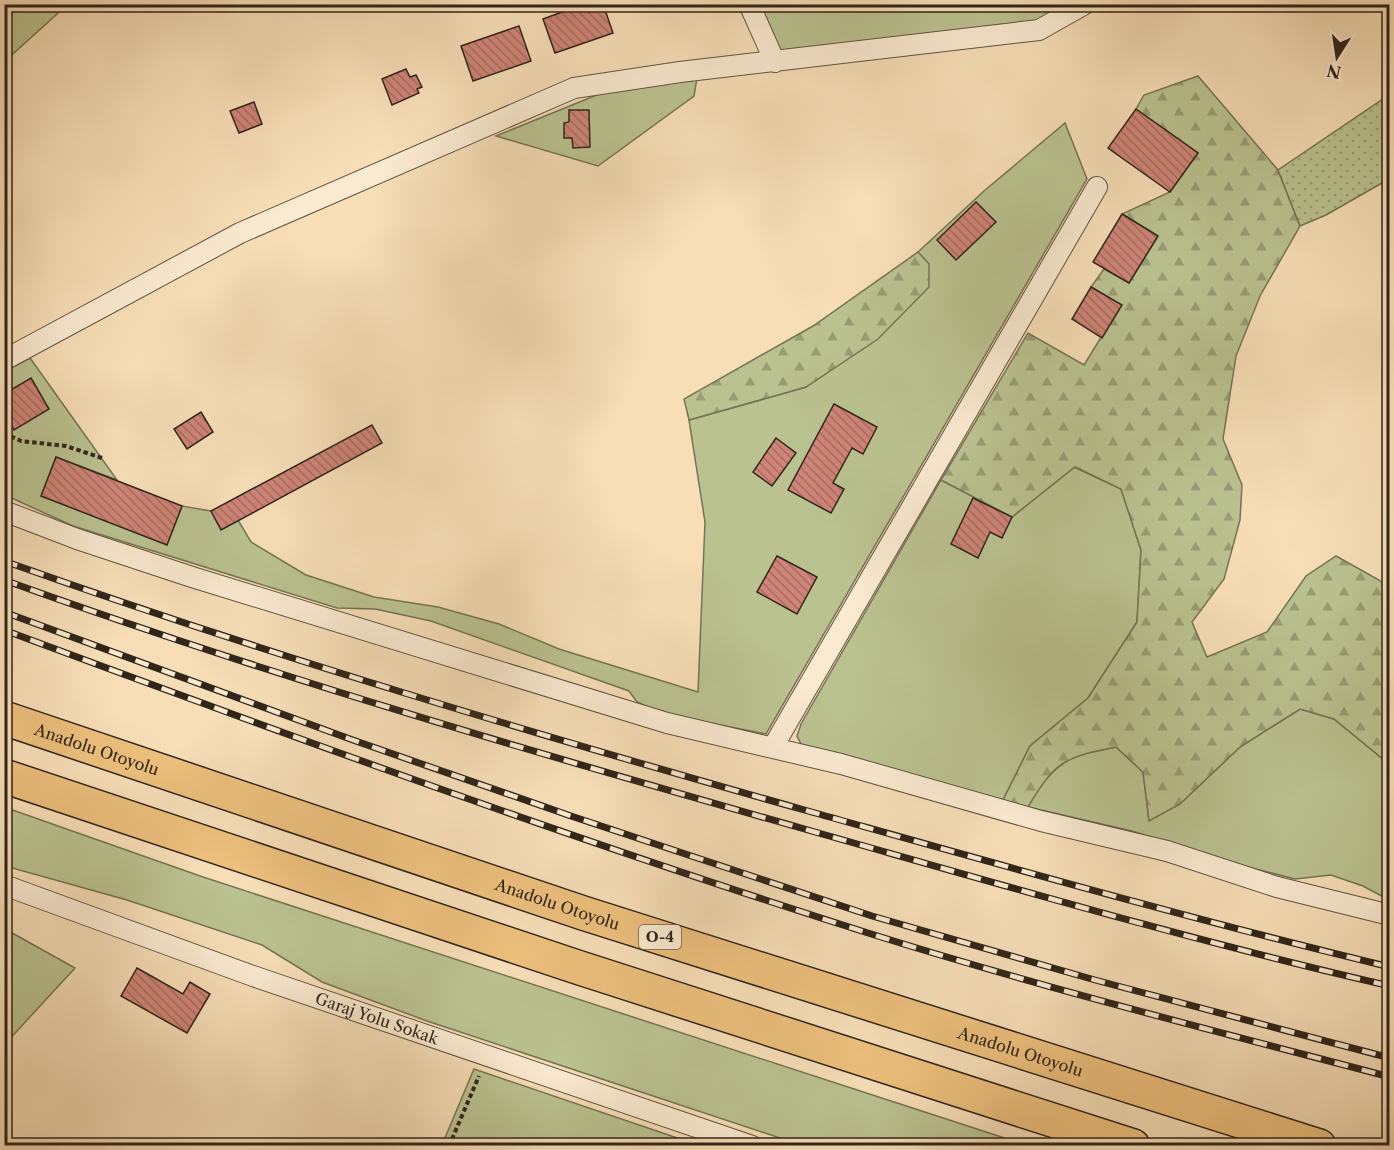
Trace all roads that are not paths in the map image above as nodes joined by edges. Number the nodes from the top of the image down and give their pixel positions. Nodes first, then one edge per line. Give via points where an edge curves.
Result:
1 (749, 4) edge
2 (1085, 4) edge
3 (775, 62) junction
4 (1097, 187) dead end
5 (4, 360) edge
6 (4, 511) edge
7 (4, 718) edge
8 (773, 747) junction
9 (4, 776) edge
10 (4, 885) edge
11 (1389, 915) edge
12 (752, 1146) edge
13 (1133, 1146) edge
14 (1319, 1146) edge

1 - 3 street
2 - 3 street via 1040,30
3 - 5 street via 574,88 240,233
4 - 8 street
6 - 8 street via 192,577 667,723
7 - 14 highway, Anadolu Otoyolu / O-4 via 572,909
8 - 11 street via 1041,821 1167,851 1277,887
9 - 13 highway via 622,982
10 - 12 street, Garaj Yolu Sokak via 252,976

